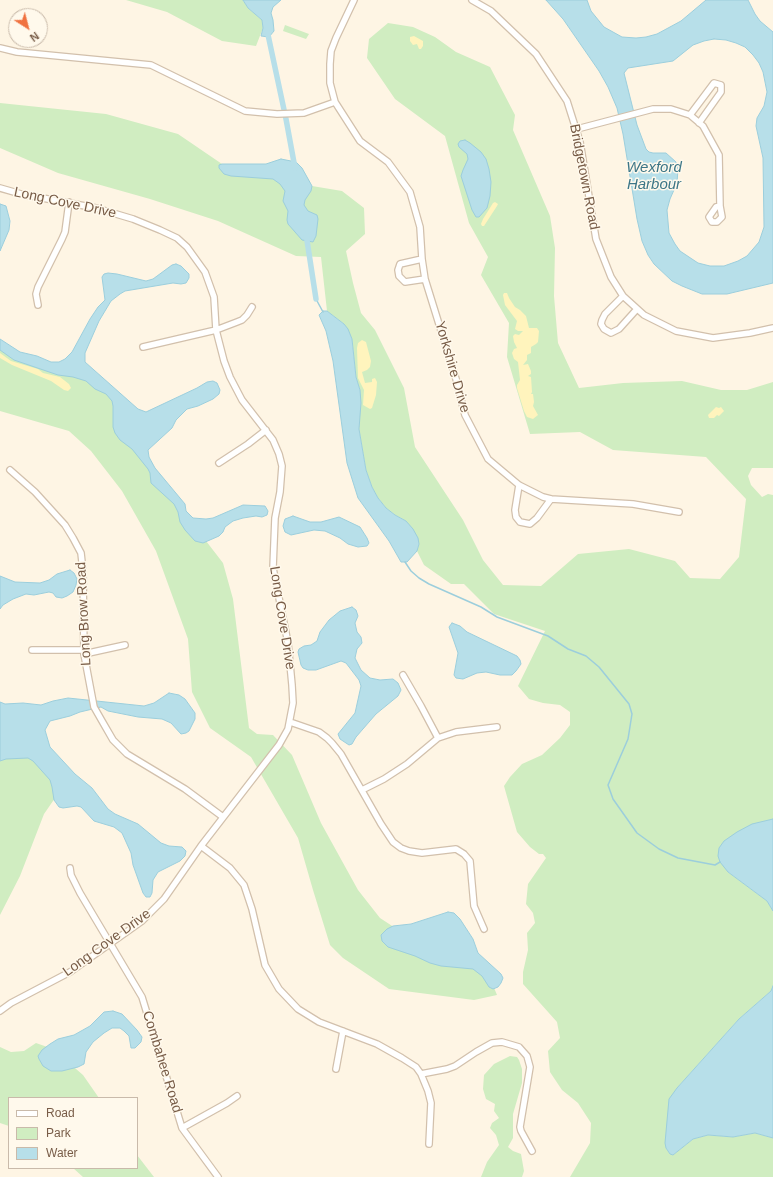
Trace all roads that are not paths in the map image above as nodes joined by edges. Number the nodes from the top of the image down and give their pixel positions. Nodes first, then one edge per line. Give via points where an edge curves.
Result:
1 (354, 0) edge
2 (472, 0) edge
3 (482, 2) edge
4 (0, 48) edge
5 (335, 102) junction
6 (690, 115) junction
7 (699, 123) junction
8 (577, 130) junction
9 (0, 188) edge
10 (69, 202) junction
11 (720, 206) dead end
12 (422, 259) junction
13 (425, 279) junction
14 (623, 296) junction
15 (38, 305) dead end
16 (252, 307) dead end
17 (636, 310) junction
18 (773, 328) edge
19 (216, 330) junction
20 (143, 347) dead end
21 (266, 430) junction
22 (219, 463) dead end
23 (10, 470) dead end
24 (519, 485) junction
25 (551, 499) junction
26 (679, 512) dead end
27 (125, 645) dead end
28 (32, 650) dead end
29 (84, 652) junction
30 (403, 675) dead end
31 (290, 722) junction
32 (497, 727) dead end
33 (438, 738) junction
34 (362, 790) junction
35 (223, 817) junction
36 (201, 846) junction
37 (70, 868) dead end
38 (484, 929) dead end
39 (111, 943) junction
40 (0, 1011) edge
41 (343, 1031) junction
42 (336, 1069) dead end
43 (421, 1074) junction
44 (237, 1096) dead end
45 (182, 1128) junction
46 (429, 1144) dead end
47 (532, 1151) dead end
48 (218, 1177) edge

1 - 5 street, Yorkshire Drive via 331,51 330,83
2 - 3 street, Bridgetown Road
3 - 8 street, Bridgetown Road via 536,54 567,101
4 - 5 street via 17,52 151,64 244,111 304,113
5 - 12 street, Yorkshire Drive via 360,141 388,162 410,192 420,227
6 - 7 street
6 - 7 street via 714,83 721,85 721,92
6 - 8 street via 671,109 653,109
7 - 11 street via 719,155
8 - 14 street, Bridgetown Road via 596,239 610,276
9 - 10 street, Long Cove Drive
10 - 15 street via 65,232 38,287
10 - 19 street, Long Cove Drive via 133,219 177,238 205,272 214,297
12 - 13 street, Yorkshire Drive
12 - 13 street via 400,264 398,270 399,276 405,282
13 - 24 street, Yorkshire Drive via 465,415 488,459
14 - 17 street, Bridgetown Road
14 - 17 street via 605,314 601,324 604,329 610,333 614,332 623,326
16 - 19 street via 242,320
17 - 18 street, Bridgetown Road via 676,331 713,338
19 - 20 street
19 - 21 street, Long Cove Drive via 230,377 242,400
21 - 22 street
21 - 31 street, Long Cove Drive via 273,440 282,466 274,526 273,568 290,657
23 - 29 street, Long Brow Road via 35,492 65,525 81,553
24 - 25 street, Yorkshire Drive
24 - 25 street via 515,510 520,522 530,524
25 - 26 street, Yorkshire Drive via 633,504
27 - 29 street
28 - 29 street
29 - 35 street, Long Brow Road via 94,707 114,740 127,754
30 - 33 street
31 - 34 street via 319,732 328,738 341,754
31 - 35 street, Long Cove Drive via 279,745
32 - 33 street via 456,732
33 - 34 street via 407,764
34 - 38 street via 393,842 401,848 422,853 456,848 464,854 470,861 474,906
35 - 36 street, Long Cove Drive
36 - 39 street, Long Cove Drive via 164,899 142,921
36 - 41 street via 230,868 244,885 265,965 279,989 298,1009 319,1022
37 - 39 street, Combahee Road via 80,893
39 - 40 street, Long Cove Drive via 70,972
39 - 45 street, Combahee Road via 142,997
41 - 42 street
41 - 43 street via 377,1044 402,1058
43 - 46 street via 430,1103
43 - 47 street via 455,1066 492,1043 502,1042 519,1047 527,1056 530,1067 520,1127
44 - 45 street
45 - 48 street, Combahee Road

